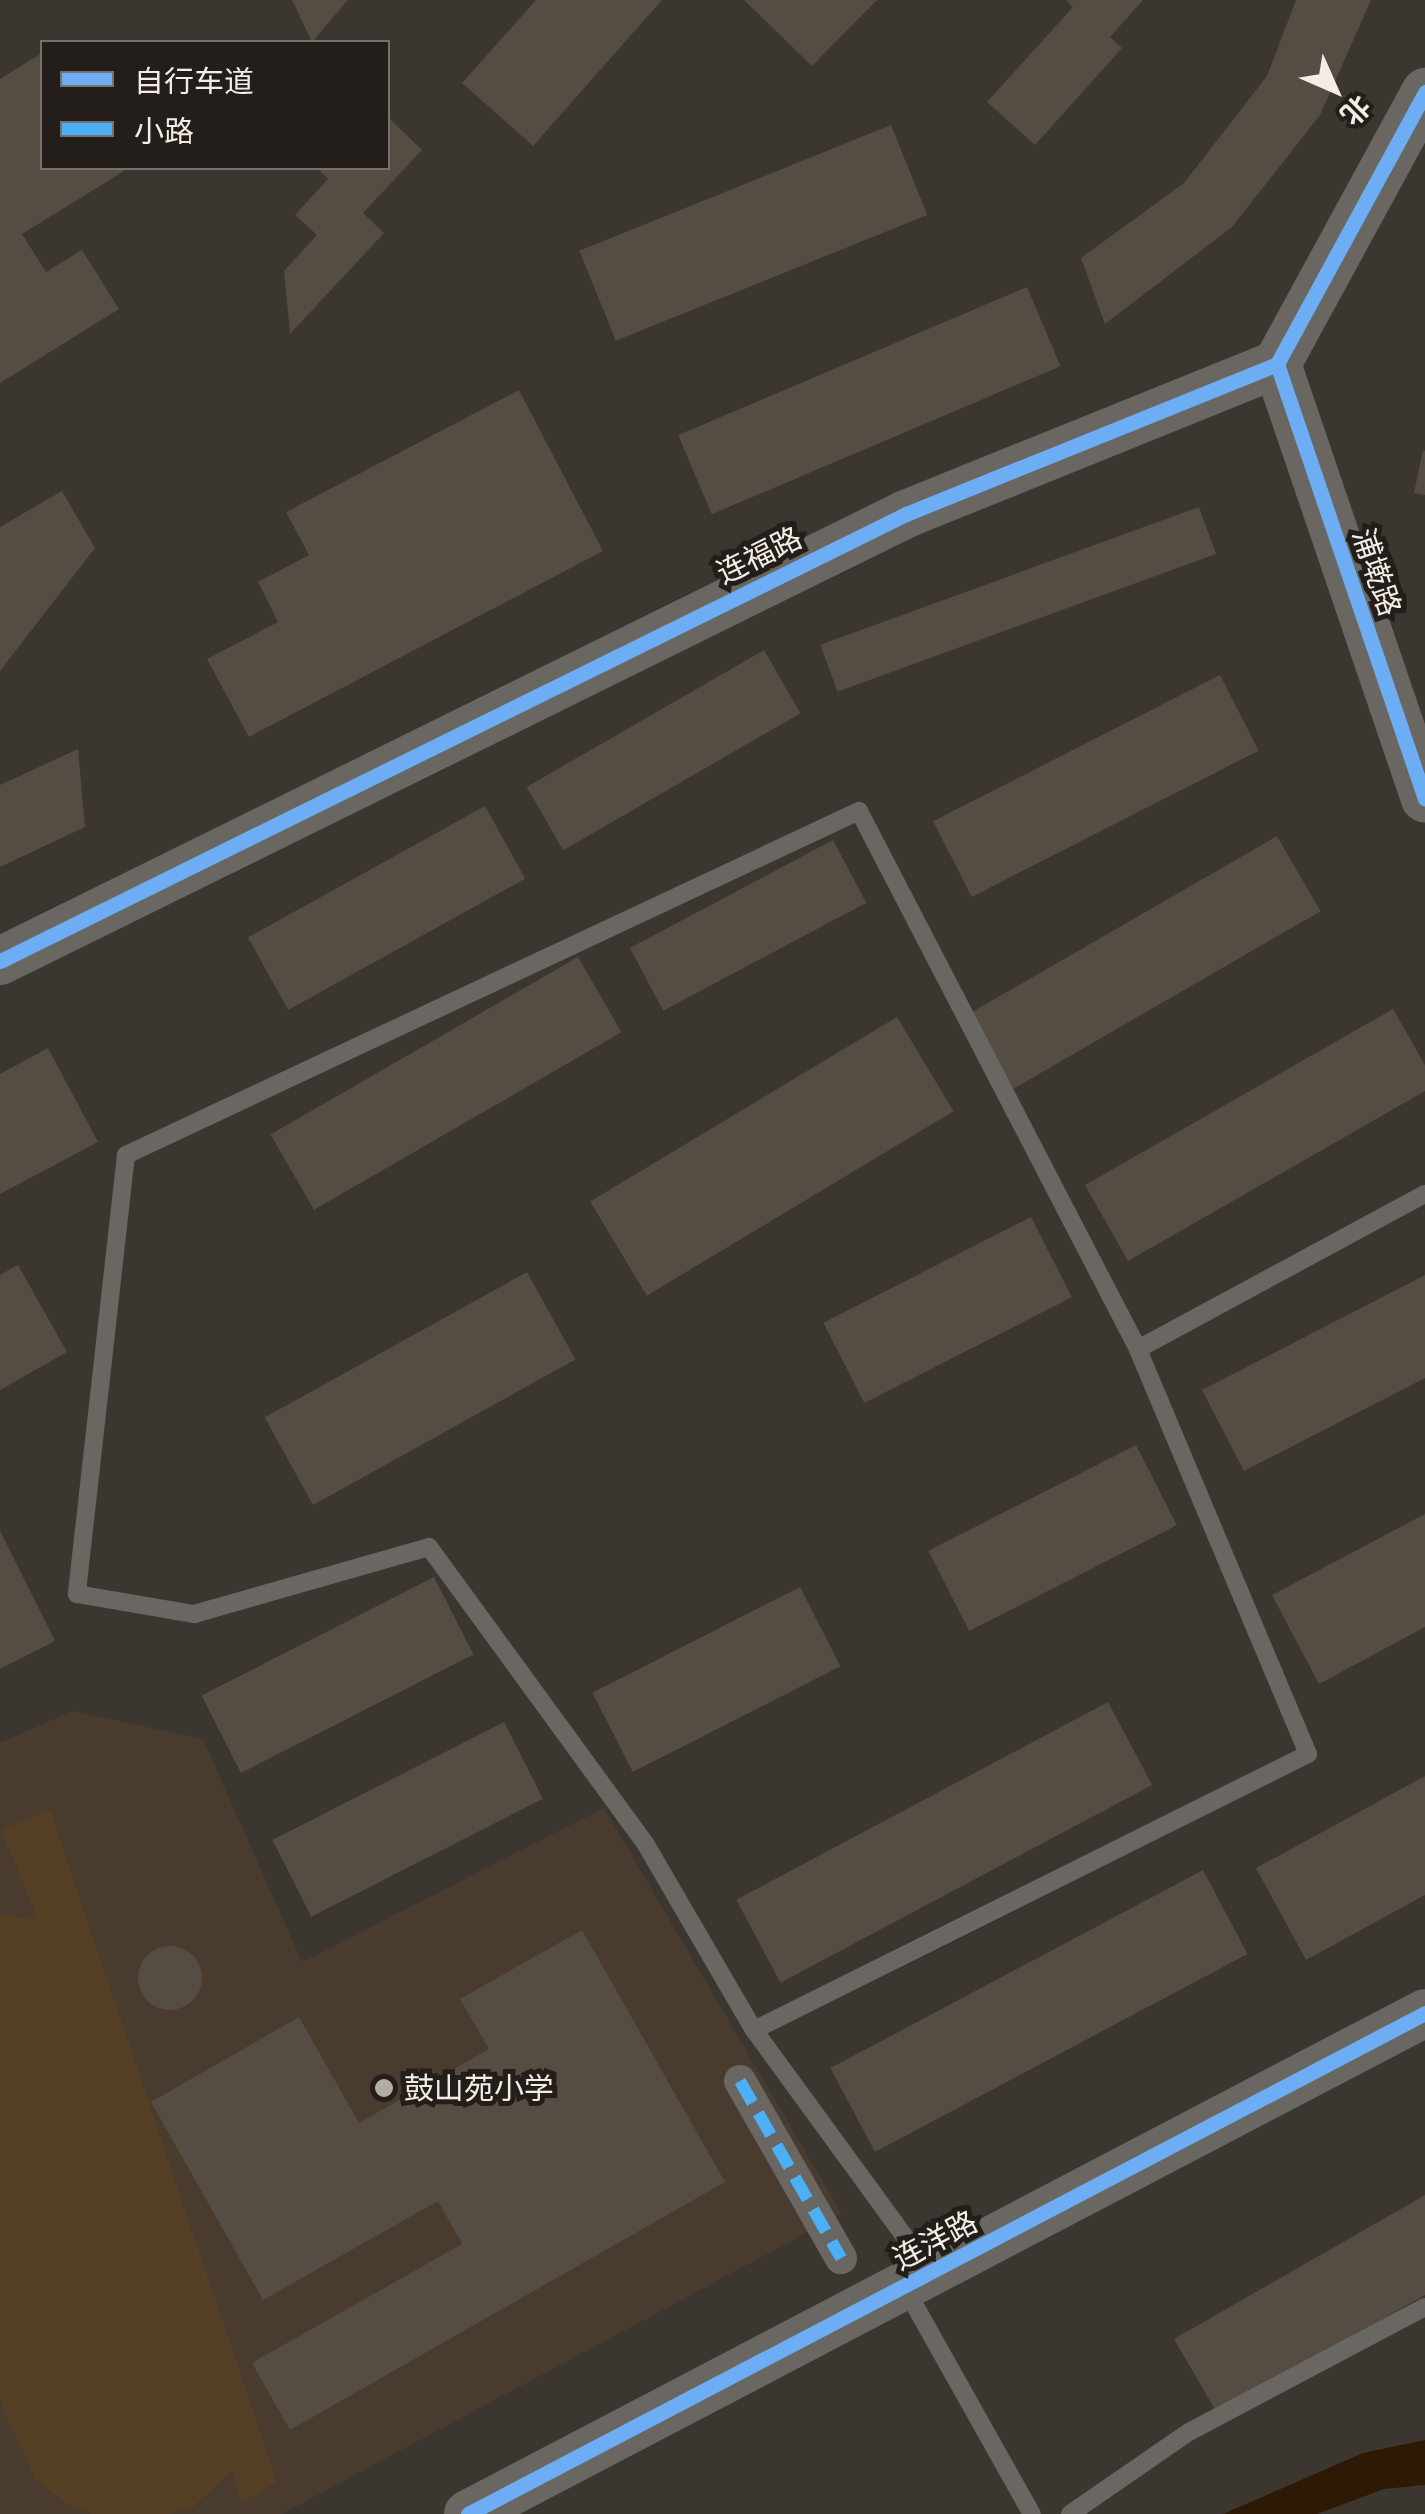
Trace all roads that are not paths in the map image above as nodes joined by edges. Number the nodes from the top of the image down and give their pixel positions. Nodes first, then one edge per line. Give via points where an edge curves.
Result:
1 (1425, 92) edge
2 (1277, 364) junction
3 (1425, 798) edge
4 (0, 960) edge
5 (1425, 1194) edge
6 (1138, 1349) junction
7 (1425, 2012) edge
8 (754, 2030) junction
9 (740, 2081) dead end
10 (841, 2258) dead end
11 (918, 2280) junction
12 (1425, 2306) edge
13 (468, 2514) edge
14 (1032, 2514) edge
15 (1070, 2514) edge

1 - 2 street
2 - 3 street, 浦墘路
2 - 4 street, 连福路 via 906,514
5 - 6 lane
6 - 8 lane via 1308,1754
6 - 8 lane via 859,811 126,1155 78,1594 194,1614 429,1548 645,1843
7 - 11 street, 连洋路
8 - 11 lane
9 - 10 street
11 - 13 street, 连洋路
11 - 14 lane
12 - 15 lane via 1189,2432

